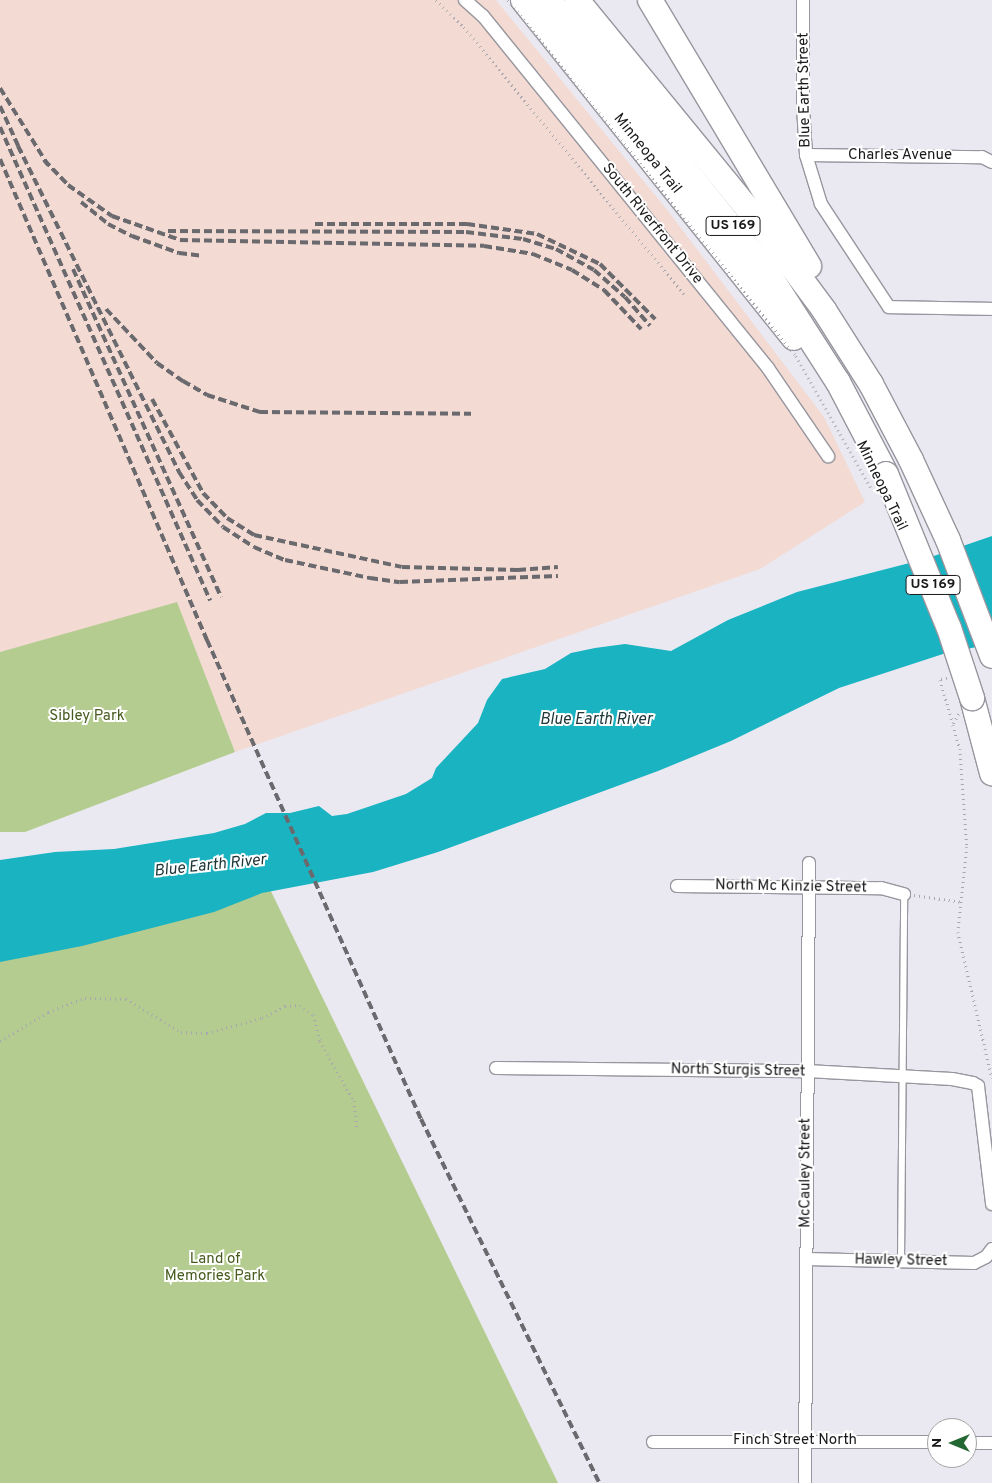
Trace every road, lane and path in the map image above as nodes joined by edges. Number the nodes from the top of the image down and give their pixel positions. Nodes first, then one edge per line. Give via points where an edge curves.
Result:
1 (436, 0) edge
2 (465, 0) edge
3 (508, 0) edge
4 (523, 0) edge
5 (549, 0) edge
6 (577, 0) edge
7 (650, 0) edge
8 (803, 0) edge
9 (806, 155) junction
10 (992, 162) edge
11 (684, 294) dead end
12 (992, 309) edge
13 (871, 384) junction
14 (867, 435) junction
15 (828, 456) dead end
16 (876, 498) dead end
17 (992, 656) edge
18 (945, 668) dead end
19 (940, 680) dead end
20 (951, 686) dead end
21 (966, 705) junction
22 (953, 725) junction
23 (992, 773) edge
24 (810, 863) dead end
25 (677, 886) dead end
26 (808, 886) junction
27 (904, 894) junction
28 (962, 902) junction
29 (0, 1041) edge
30 (496, 1068) dead end
31 (807, 1071) junction
32 (902, 1078) junction
33 (992, 1078) edge
34 (357, 1127) dead end
35 (992, 1204) edge
36 (992, 1250) edge
37 (806, 1259) junction
38 (901, 1261) junction
39 (806, 1440) junction
40 (653, 1442) dead end
41 (927, 1442) edge
42 (977, 1442) edge
43 (992, 1443) edge
44 (805, 1483) edge

1 - 11 path via 464,27
2 - 15 street, South Riverfront Drive via 489,24 746,340 806,420
3 - 16 path, Minneopa Trail, bridge via 796,356 851,448
4 - 14 highway via 753,284
5 - 14 highway, US 169 via 766,270 809,333
6 - 13 highway, US 169 via 764,228 824,310
7 - 13 highway via 828,298
8 - 9 street, Blue Earth Street
9 - 10 street, Charles Avenue via 982,157
9 - 12 street, Blue Earth Street via 821,204 889,307
13 - 17 highway, US 169 via 948,540
14 - 21 highway, US 169, bridge via 946,619
18 - 20 path
19 - 22 path
21 - 22 path
21 - 23 highway, US 169
22 - 28 path via 960,749 967,847
24 - 26 street, McCauley Street
25 - 26 street, North Mc Kinzie Street
26 - 27 street, North Mc Kinzie Street via 881,888
26 - 31 street, McCauley Street
27 - 28 path
27 - 32 lane
28 - 33 path via 958,932
29 - 34 path via 48,1012 85,998 126,999 181,1032 207,1032 262,1018 285,1006 300,1005 314,1015 320,1041 354,1101
30 - 31 street, North Sturgis Street
31 - 32 street, North Sturgis Street
31 - 37 street, McCauley Street
32 - 35 street, North Sturgis Street via 952,1079 978,1086
32 - 38 lane
36 - 38 street, Hawley Street via 974,1263
37 - 38 street, Hawley Street
37 - 39 street, McCauley Street
39 - 40 street, Finch Street North
39 - 41 street, Finch Street North
39 - 44 street, McCauley Street
42 - 43 street

